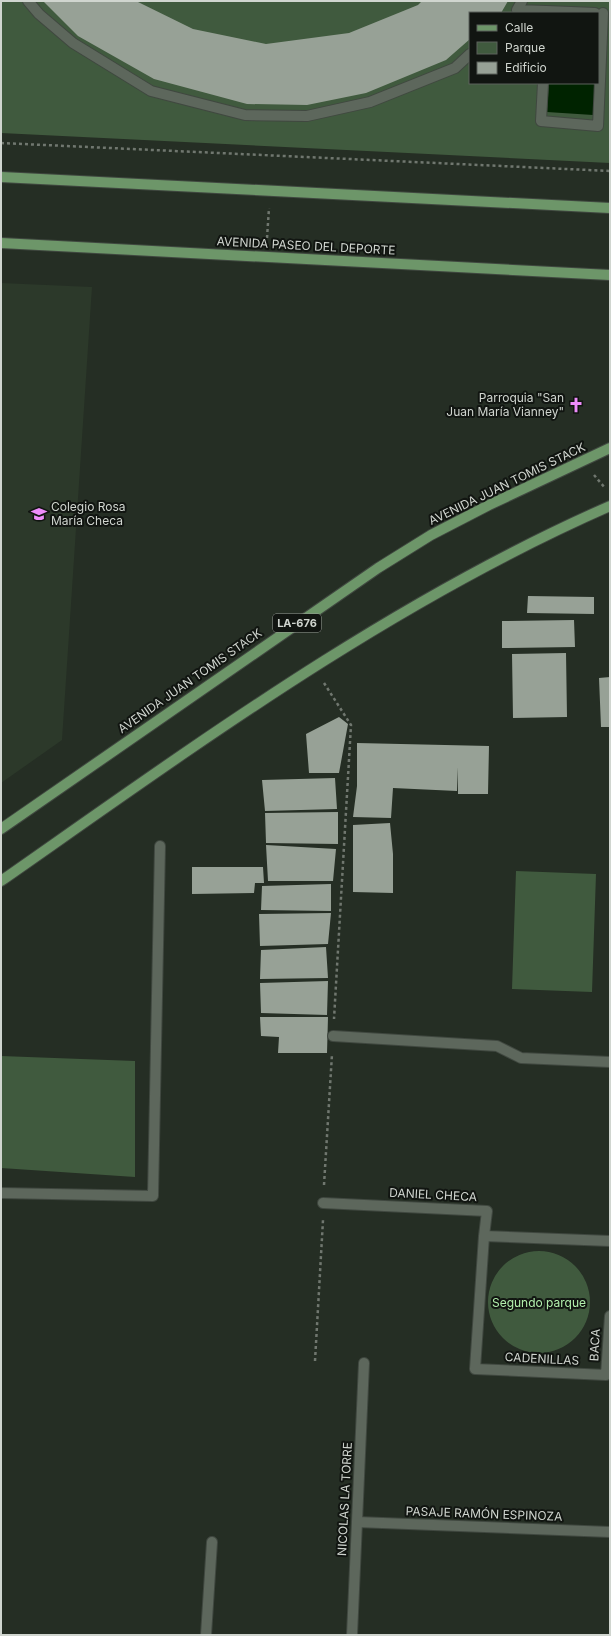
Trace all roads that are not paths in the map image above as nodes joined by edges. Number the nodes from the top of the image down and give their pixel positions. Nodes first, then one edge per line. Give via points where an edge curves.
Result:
1 (28, 1) edge
2 (518, 8) edge
3 (546, 12) edge
4 (601, 13) edge
5 (469, 55) edge
6 (543, 84) edge
7 (1, 177) edge
8 (610, 208) edge
9 (1, 243) edge
10 (610, 275) edge
11 (610, 448) edge
12 (610, 506) edge
13 (1, 829) edge
14 (160, 846) dead end
15 (1, 881) edge
16 (333, 1036) dead end
17 (610, 1062) edge
18 (1, 1193) edge
19 (323, 1203) dead end
20 (484, 1236) junction
21 (610, 1241) edge
22 (610, 1316) edge
23 (609, 1333) edge
24 (364, 1363) dead end
25 (476, 1369) joint
26 (606, 1375) joint
27 (357, 1522) junction
28 (610, 1532) edge
29 (212, 1542) dead end
30 (206, 1635) edge
31 (352, 1635) edge

1 - 5 street via 73,43 151,90 245,115 307,116 370,102 455,68
2 - 3 street
4 - 6 street via 598,126 541,121
7 - 8 main road
9 - 10 main road, AVENIDA PASEO DEL DEPORTE
11 - 13 main road, AVENIDA JUAN TOMIS STACK / LA-676 via 489,505 431,535 378,568
12 - 15 main road via 467,575 314,666
14 - 18 street via 153,1196
16 - 17 street via 497,1046 521,1058
19 - 20 street, DANIEL CHECA via 486,1211
20 - 21 street
20 - 25 street, DANIEL CHECA
22 - 23 street, BACA
23 - 26 street, BACA
24 - 27 street, NICOLAS LA TORRE
25 - 26 street, CADENILLAS
27 - 28 street, PASAJE RAMÓN ESPINOZA
27 - 31 street, NICOLAS LA TORRE
29 - 30 street

